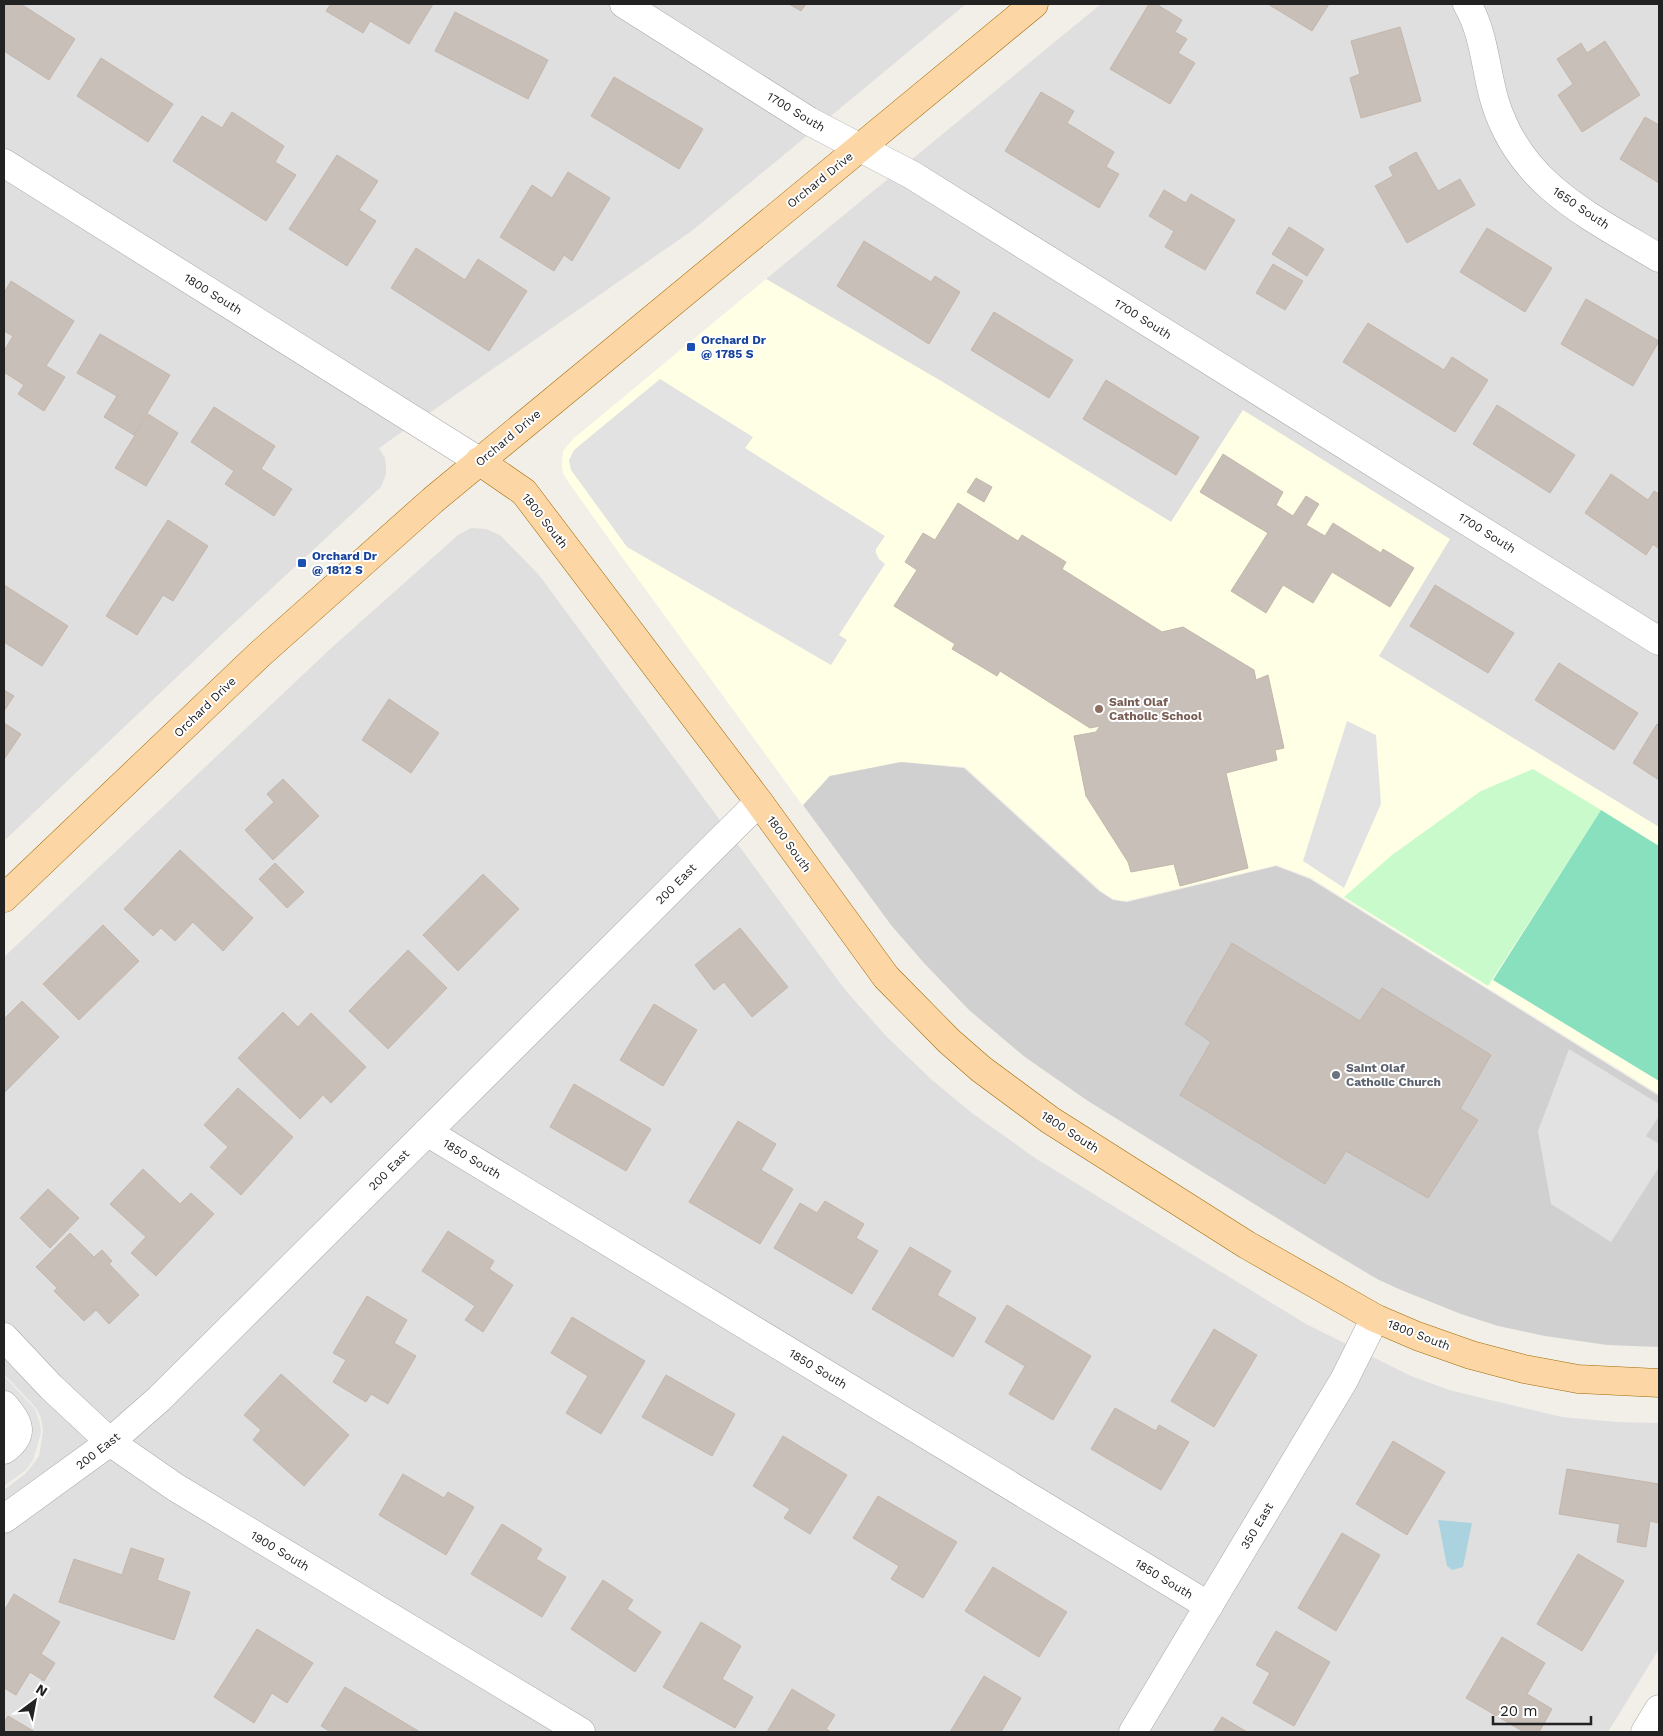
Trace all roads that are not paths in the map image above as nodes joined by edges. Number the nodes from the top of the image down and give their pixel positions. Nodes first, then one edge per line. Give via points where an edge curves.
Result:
1 (624, 4) edge
2 (1034, 4) edge
3 (1467, 4) edge
4 (859, 148) junction
5 (4, 163) edge
6 (1659, 258) edge
7 (479, 461) junction
8 (1659, 641) edge
9 (758, 802) junction
10 (4, 898) edge
11 (427, 1132) junction
12 (1375, 1318) junction
13 (4, 1338) edge
14 (1659, 1383) edge
15 (4, 1405) edge
16 (110, 1442) junction
17 (4, 1450) edge
18 (4, 1519) edge
19 (1209, 1606) junction
20 (1659, 1709) edge
21 (581, 1732) edge
22 (1133, 1732) edge
23 (1645, 1732) edge

1 - 4 street, 1700 South via 809,121
2 - 4 main road, Orchard Drive
3 - 6 street, 1650 South via 1484,46 1504,128 1519,152 1541,179 1566,201
4 - 7 main road, Orchard Drive
4 - 8 street, 1700 South via 919,179
5 - 7 street, 1800 South
7 - 9 main road, 1800 South via 524,492
7 - 10 main road, Orchard Drive via 260,654
9 - 11 street, 200 East
9 - 12 main road, 1800 South via 886,976 981,1069 1050,1120 1247,1245
11 - 16 street, 200 East via 159,1399
11 - 19 street, 1850 South
12 - 14 main road, 1800 South via 1471,1355 1524,1369 1578,1379
12 - 19 street, 350 East via 1344,1380
13 - 16 street, 1900 South
15 - 17 street via 18,1427 17,1436
16 - 18 street, 200 East
16 - 21 street, 1900 South via 174,1487
19 - 22 street, 350 East
20 - 23 street

